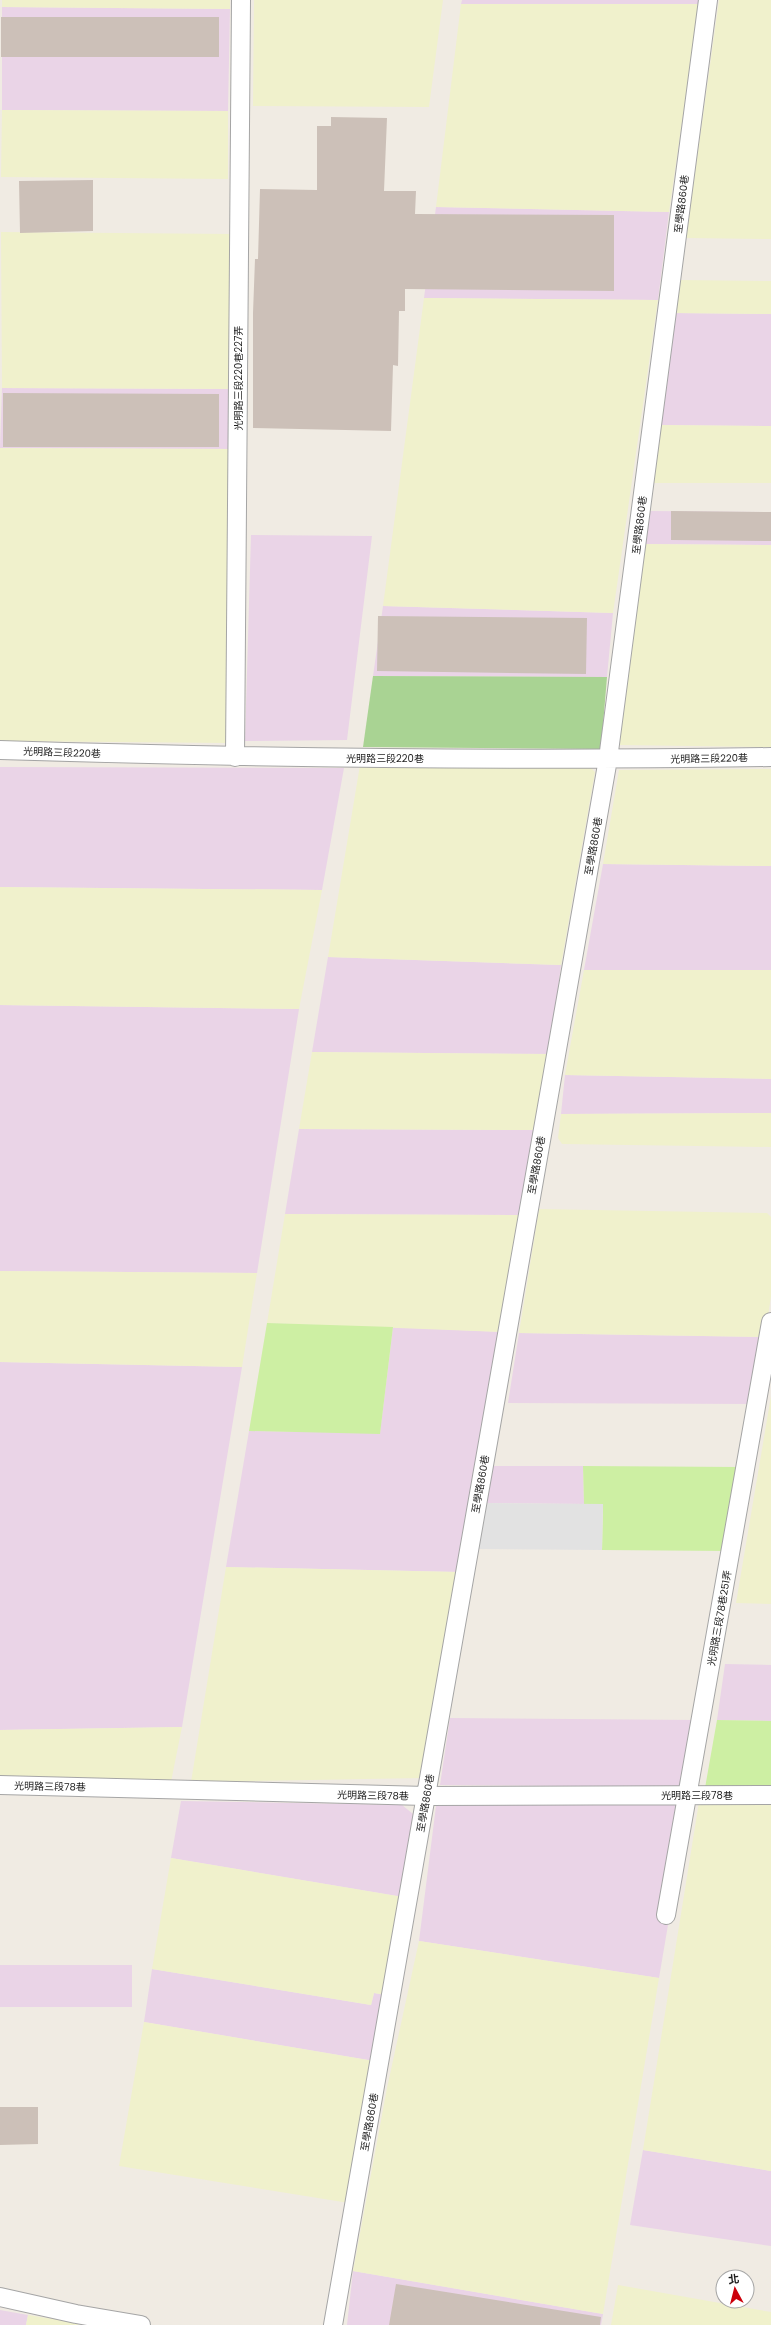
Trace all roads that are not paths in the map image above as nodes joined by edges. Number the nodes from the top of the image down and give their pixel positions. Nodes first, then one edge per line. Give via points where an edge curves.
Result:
1 (241, 0) edge
2 (708, 0) edge
3 (0, 750) edge
4 (235, 757) junction
5 (771, 757) edge
6 (608, 759) junction
7 (771, 1322) edge
8 (0, 1785) edge
9 (688, 1795) junction
10 (771, 1795) edge
11 (426, 1796) junction
12 (666, 1915) dead end
13 (0, 2297) edge
14 (141, 2325) edge
15 (333, 2325) edge

1 - 4 street, 光明路三段220巷227弄
2 - 6 street, 至學路860巷
3 - 4 street, 光明路三段220巷
4 - 6 street, 光明路三段220巷
5 - 6 street, 光明路三段220巷
6 - 11 street, 至學路860巷
7 - 9 street, 光明路三段78巷251弄
8 - 11 street, 光明路三段78巷
9 - 10 street, 光明路三段78巷
9 - 11 street, 光明路三段78巷
9 - 12 street, 光明路三段78巷251弄
11 - 15 street, 至學路860巷
13 - 14 street

